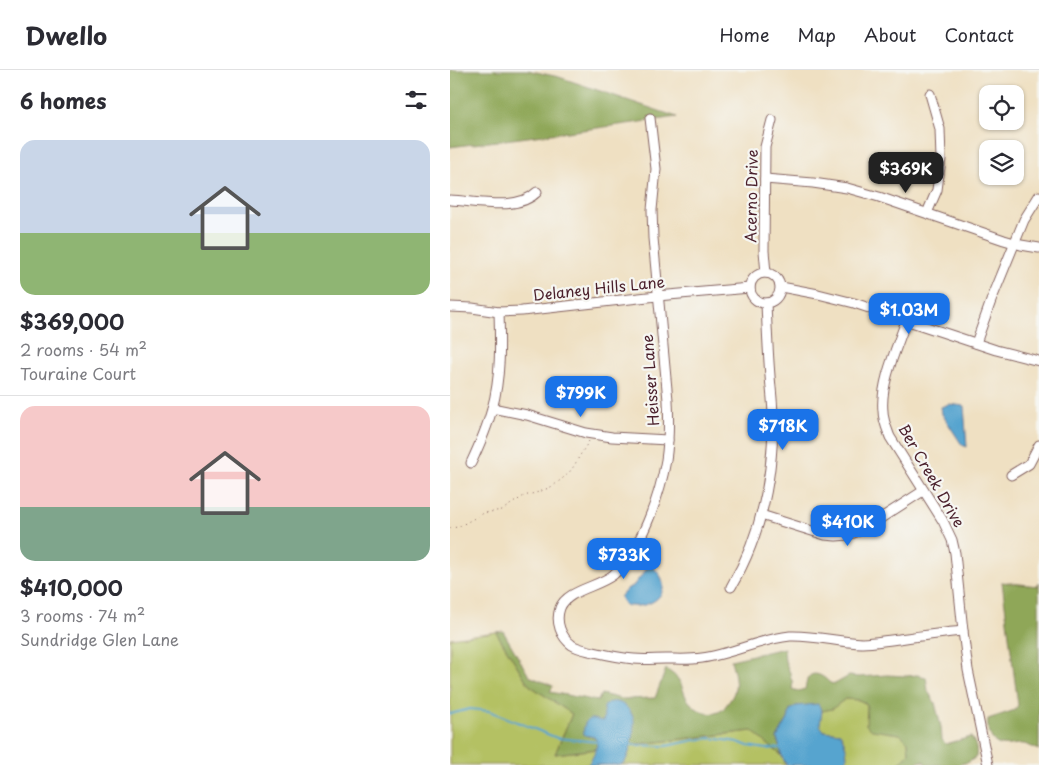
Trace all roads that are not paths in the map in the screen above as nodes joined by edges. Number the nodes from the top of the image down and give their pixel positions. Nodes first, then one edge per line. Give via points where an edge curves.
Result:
1 (930, 94) dead end
2 (650, 118) dead end
3 (772, 120) dead end
4 (765, 179) junction
5 (537, 192) dead end
6 (1039, 196) edge
7 (450, 200) edge
8 (927, 213) junction
9 (1015, 243) junction
10 (1039, 248) edge
11 (766, 273) junction
12 (781, 287) junction
13 (750, 288) junction
14 (658, 296) junction
15 (766, 303) junction
16 (450, 307) edge
17 (499, 312) junction
18 (906, 321) junction
19 (976, 343) junction
20 (1039, 361) edge
21 (492, 408) junction
22 (668, 440) junction
23 (1039, 445) edge
24 (471, 463) dead end
25 (1011, 475) dead end
26 (923, 491) junction
27 (761, 515) junction
28 (731, 587) dead end
29 (963, 631) junction
30 (988, 765) edge

1 - 8 street via 940,128 941,159 937,190
2 - 14 street, Heisser Lane via 656,169 652,223
3 - 4 street, Acerno Drive via 765,147
4 - 8 street via 847,188
4 - 11 street, Acerno Drive
5 - 7 street via 526,200 508,204
6 - 9 street
8 - 9 street
9 - 10 street
9 - 19 street
11 - 12 street via 777,278
11 - 13 street via 758,274
12 - 15 street via 778,297
12 - 18 street via 818,294
13 - 14 street, Delaney Hills Lane
13 - 15 street via 756,300
14 - 17 street, Delaney Hills Lane
14 - 22 street, Heisser Lane via 668,400
15 - 27 street via 773,416 772,450
16 - 17 street, Delaney Hills Lane
17 - 21 street via 500,360
18 - 19 street
18 - 26 street, Ber Creek Drive via 884,385 883,411 890,437
19 - 20 street
21 - 22 street via 586,433
21 - 24 street
22 - 29 street, Heisser Lane via 661,481 645,527 626,561 613,575 567,598 560,609 560,631 573,646 625,658 691,660 787,637 864,643
23 - 25 street via 1029,464
26 - 27 street via 864,529 848,535 825,535
26 - 29 street, Ber Creek Drive via 952,540
27 - 28 street via 742,568
29 - 30 street, Ber Creek Drive

